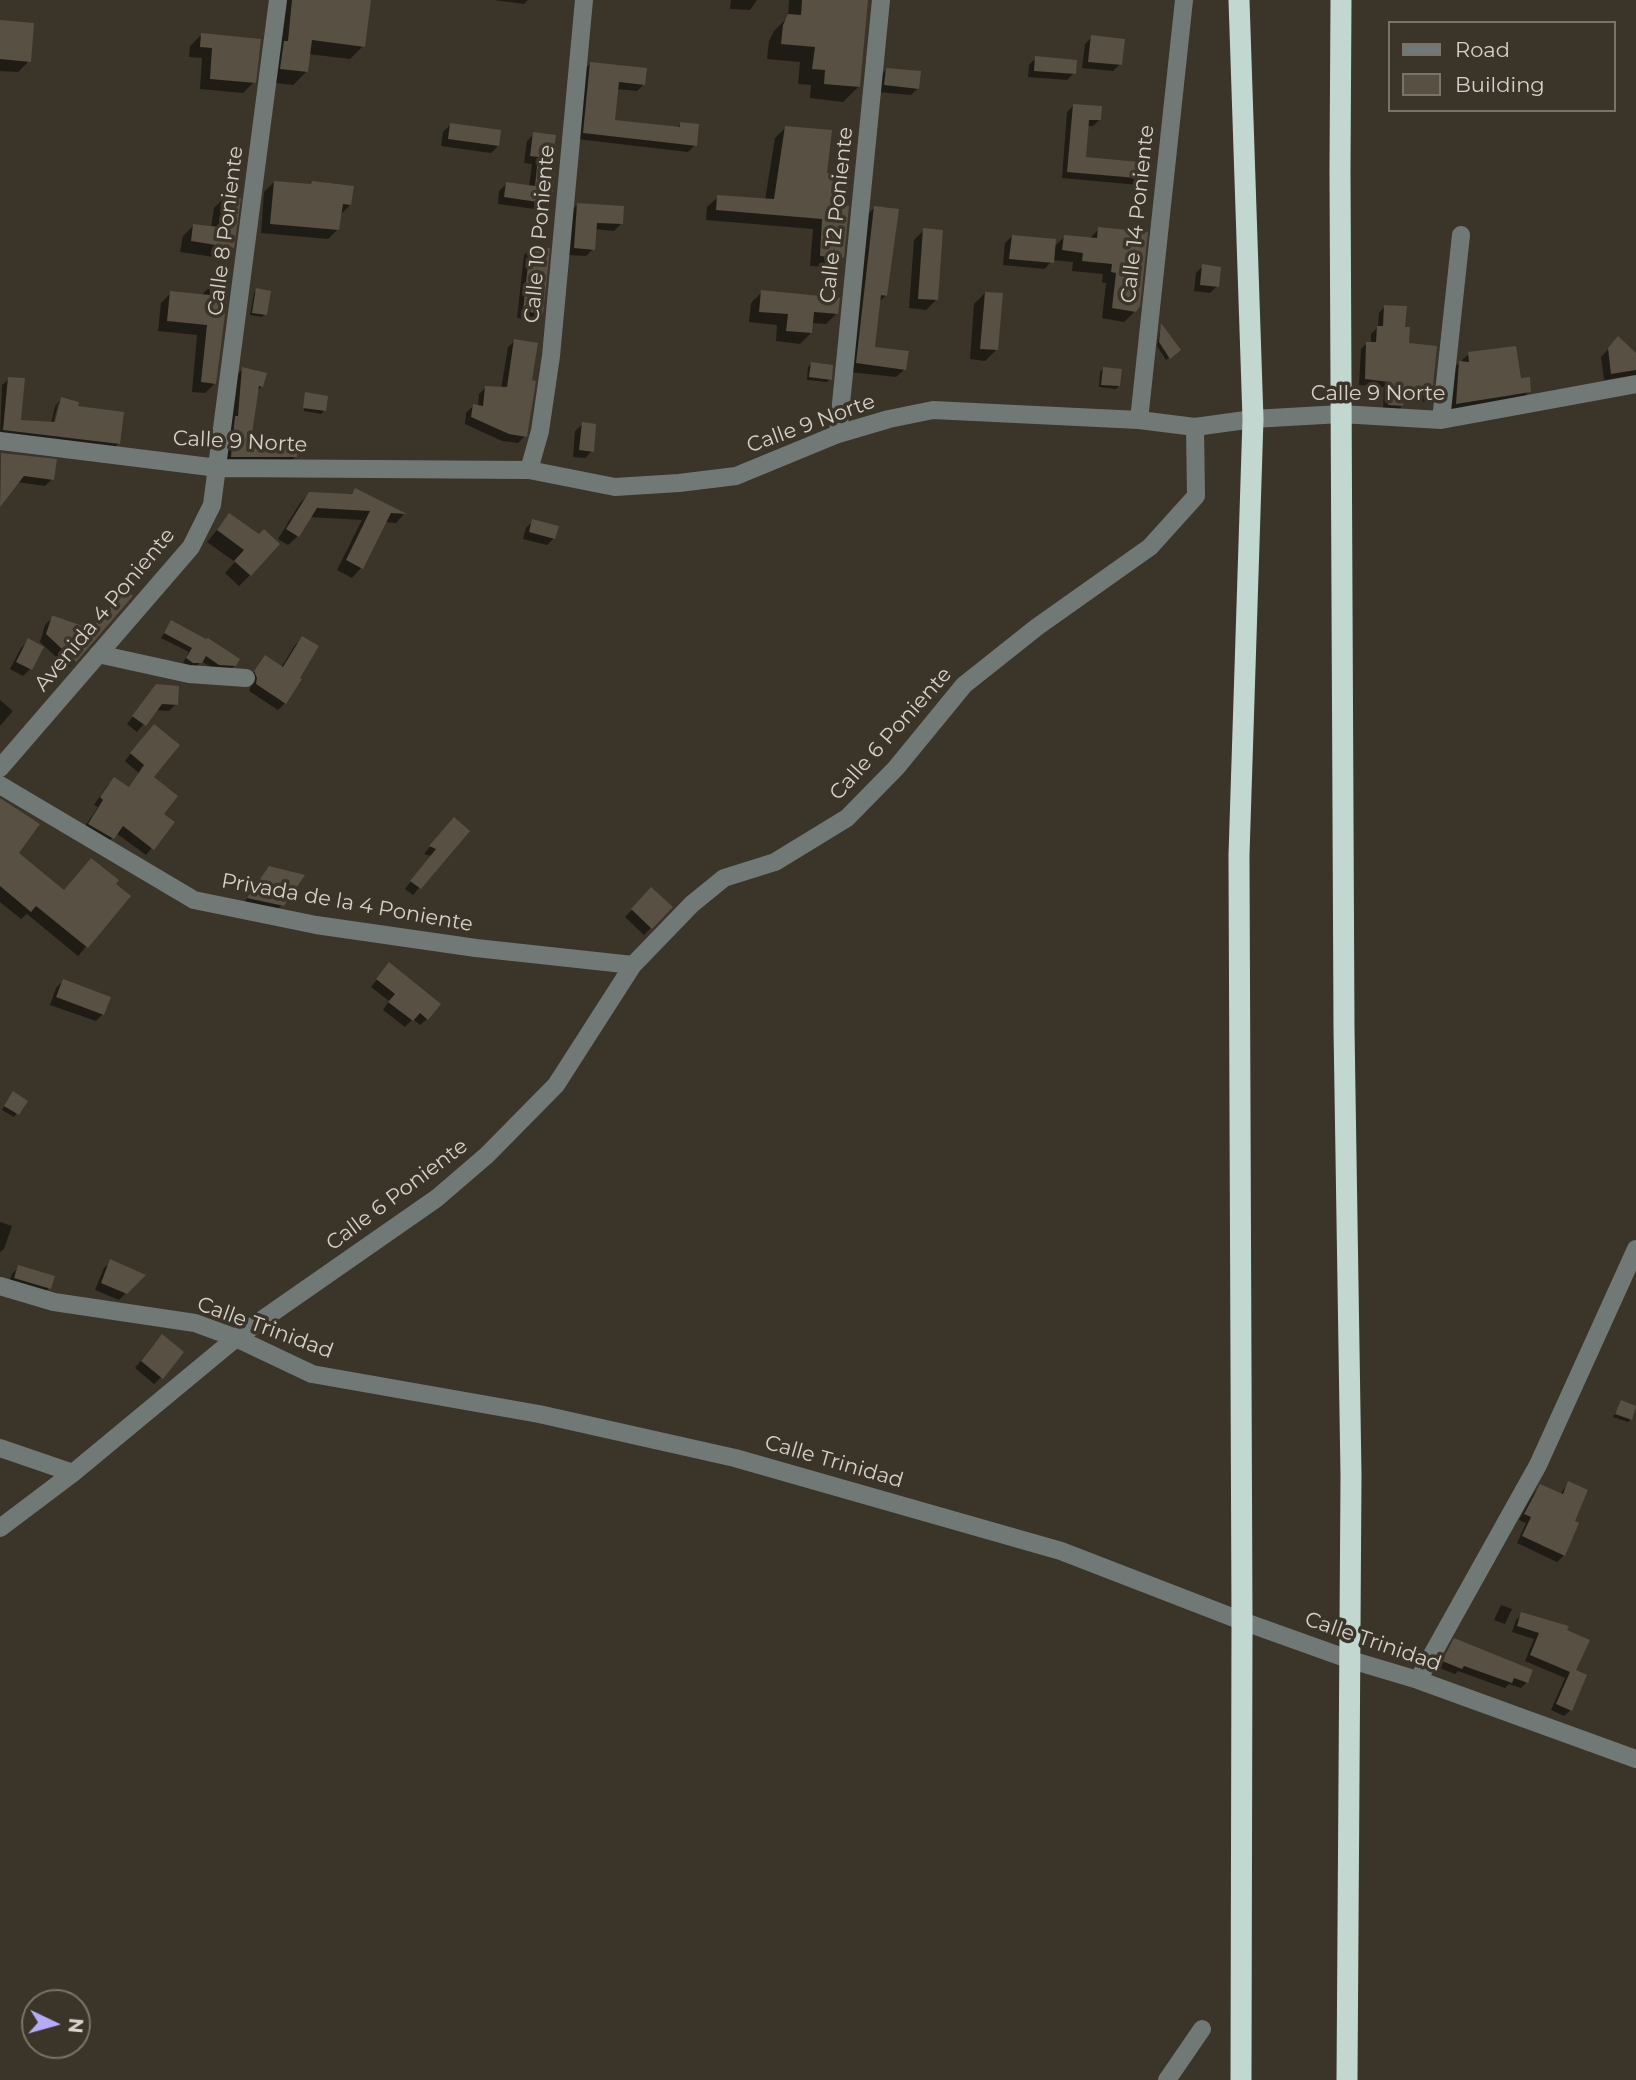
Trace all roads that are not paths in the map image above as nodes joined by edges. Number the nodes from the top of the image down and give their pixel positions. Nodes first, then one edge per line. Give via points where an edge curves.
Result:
1 (278, 0) edge
2 (584, 0) edge
3 (881, 0) edge
4 (1239, 0) edge
5 (1341, 0) edge
6 (1183, 6) edge
7 (1461, 235) dead end
8 (1636, 384) edge
9 (1341, 414) junction
10 (1253, 419) junction
11 (1139, 420) junction
12 (1441, 420) junction
13 (1195, 427) junction
14 (838, 434) junction
15 (0, 441) edge
16 (218, 468) junction
17 (530, 470) junction
18 (98, 654) junction
19 (246, 678) dead end
20 (0, 768) edge
21 (0, 785) edge
22 (633, 965) junction
23 (1636, 1249) edge
24 (0, 1286) edge
25 (236, 1338) junction
26 (0, 1448) edge
27 (73, 1473) junction
28 (0, 1528) edge
29 (1242, 1621) junction
30 (1351, 1660) junction
31 (1418, 1680) junction
32 (1636, 1759) edge
33 (1202, 2029) dead end
34 (1167, 2080) edge
35 (1241, 2080) edge
36 (1347, 2080) edge

1 - 16 street, Calle 8 Poniente
2 - 17 street, Calle 10 Poniente via 551,356
3 - 14 street, Calle 12 Poniente
4 - 10 highway
5 - 9 highway
6 - 11 street, Calle 14 Poniente
7 - 12 street
8 - 12 street, Calle 9 Norte
9 - 10 street, Calle 9 Norte
9 - 12 street, Calle 9 Norte
9 - 30 highway
10 - 13 street, Calle 9 Norte
10 - 29 highway via 1239,868
11 - 13 street, Calle 9 Norte
11 - 14 street, Calle 9 Norte via 933,410
13 - 22 street, Calle 6 Poniente via 1196,496 1150,547 964,685 896,768 847,818 775,862 724,878
14 - 17 street, Calle 9 Norte via 736,476 679,484 615,487
15 - 16 street, Calle 9 Norte
16 - 17 street, Calle 9 Norte
16 - 18 street, Avenida 4 Poniente via 212,505 191,547
18 - 19 street via 189,674
18 - 20 street, Avenida 4 Poniente
21 - 22 street, Privada de la 4 Poniente via 194,900 316,925
22 - 25 street, Calle 6 Poniente via 556,1085 487,1155 437,1198
23 - 31 street via 1538,1465
24 - 25 street, Calle Trinidad via 54,1302 195,1323
25 - 27 street, Calle 6 Poniente
25 - 29 street, Calle Trinidad via 312,1374 539,1414 748,1461 1061,1551
26 - 27 street
27 - 28 street, Calle 6 Poniente
29 - 30 street, Calle Trinidad
29 - 35 highway
30 - 31 street, Calle Trinidad
30 - 36 highway
31 - 32 street, Calle Trinidad
33 - 34 street

